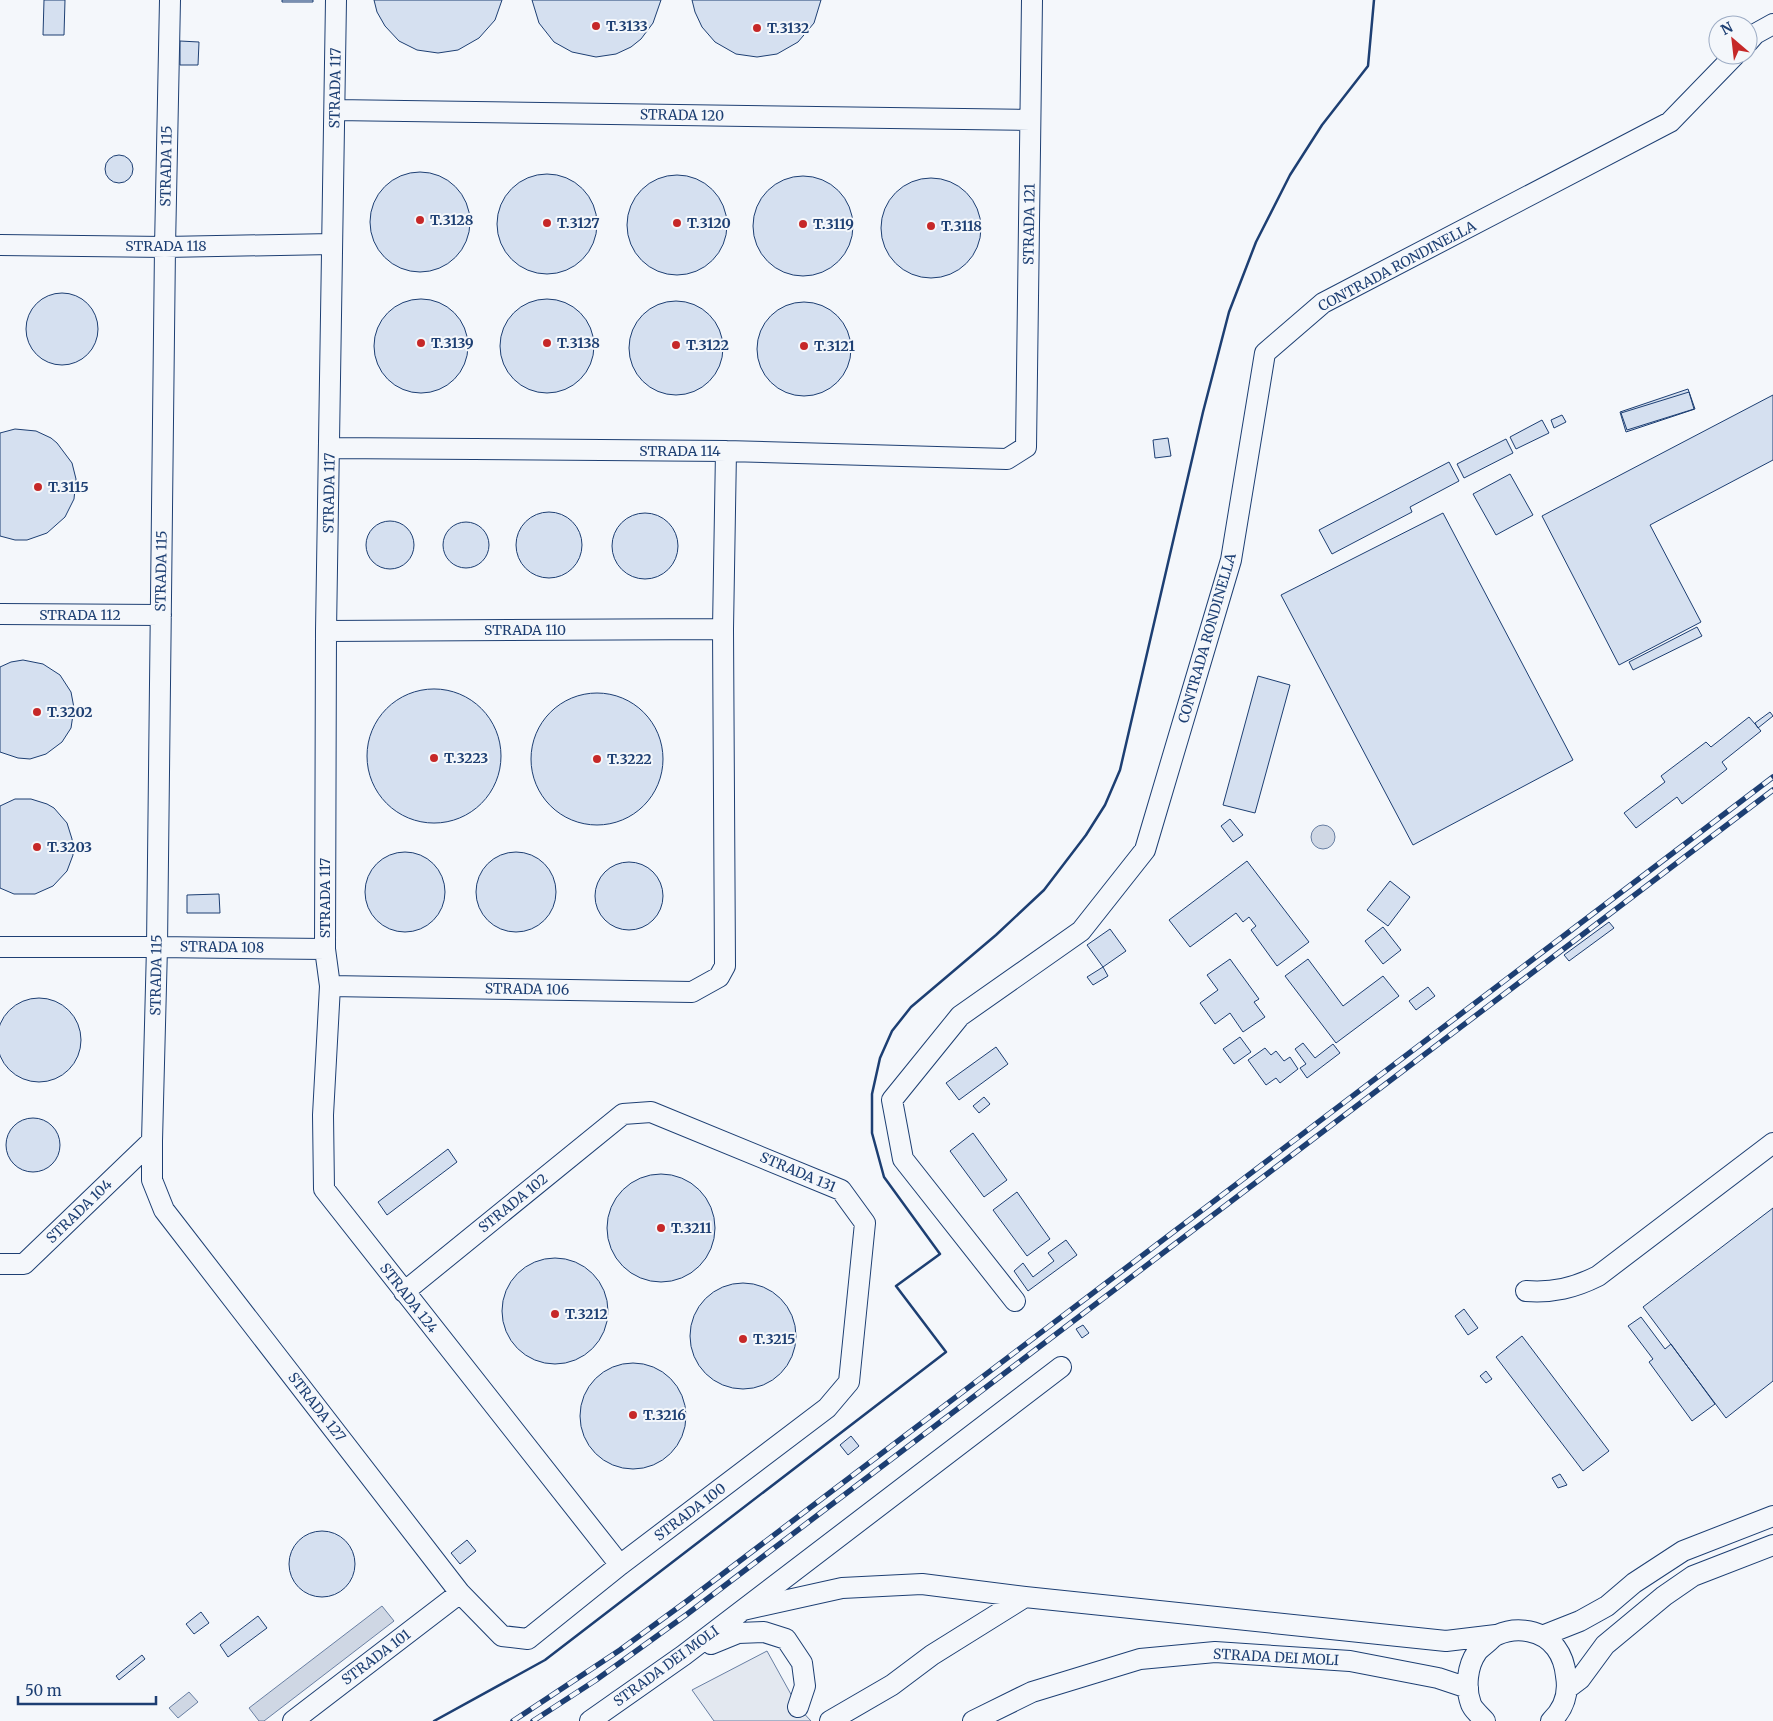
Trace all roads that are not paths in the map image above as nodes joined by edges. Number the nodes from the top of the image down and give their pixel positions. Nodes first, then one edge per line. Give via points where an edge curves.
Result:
1 (170, 0) edge
2 (336, 0) edge
3 (1032, 0) edge
4 (1773, 24) edge
5 (1758, 32) edge
6 (1725, 65) edge
7 (334, 110) junction
8 (1030, 120) junction
9 (332, 244) junction
10 (0, 245) edge
11 (165, 247) junction
12 (1026, 447) joint
13 (330, 448) junction
14 (726, 451) junction
15 (0, 614) edge
16 (161, 615) junction
17 (723, 629) junction
18 (326, 631) junction
19 (0, 947) edge
20 (157, 947) junction
21 (325, 949) junction
22 (330, 986) junction
23 (623, 1114) joint
24 (152, 1141) junction
25 (1773, 1143) edge
26 (0, 1264) edge
27 (1526, 1291) dead end
28 (404, 1292) junction
29 (1016, 1301) dead end
30 (1061, 1367) dead end
31 (848, 1382) joint
32 (1773, 1516) edge
33 (1773, 1545) edge
34 (620, 1564) junction
35 (460, 1592) junction
36 (1025, 1597) junction
37 (743, 1610) junction
38 (1496, 1635) junction
39 (1542, 1636) junction
40 (528, 1639) joint
41 (684, 1655) junction
42 (1468, 1688) junction
43 (1568, 1688) junction
44 (798, 1707) dead end
45 (293, 1721) edge
46 (590, 1721) edge
47 (830, 1721) edge
48 (973, 1721) edge
49 (1485, 1721) edge
50 (1552, 1721) edge

1 - 11 street, STRADA 115
2 - 7 street, STRADA 117
3 - 8 street, STRADA 121
4 - 5 street
6 - 29 street, CONTRADA RONDINELLA via 1670,122 1323,303 1265,353 1231,560 1146,850 1081,931 960,1016 892,1100 903,1159
7 - 8 street, STRADA 120
7 - 9 street, STRADA 117
8 - 12 street, STRADA 121
9 - 11 street, STRADA 118
9 - 13 street, STRADA 117
10 - 11 street, STRADA 118
11 - 16 street, STRADA 115
12 - 14 street, STRADA 114 via 1007,459
13 - 14 street, STRADA 114
13 - 18 street, STRADA 117
14 - 17 street
15 - 16 street, STRADA 112
16 - 20 street, STRADA 115
17 - 18 street, STRADA 110
17 - 22 street, STRADA 106 via 725,966 719,976 692,992
18 - 21 street, STRADA 117
19 - 20 street, STRADA 108
20 - 21 street, STRADA 108
20 - 24 street, STRADA 115
21 - 22 street, STRADA 117
22 - 28 street, STRADA 124 via 323,1115 324,1189
23 - 28 street, STRADA 102
23 - 31 street, STRADA 131 via 651,1112 841,1190 865,1224
24 - 26 street, STRADA 104 via 24,1264
24 - 35 street, STRADA 127 via 152,1180 164,1210
25 - 27 street via 1598,1276 1562,1290
28 - 34 street, STRADA 124
30 - 37 street, STRADA DEI MOLI
31 - 34 street, STRADA 100 via 827,1408
32 - 39 street via 1683,1551 1606,1606 1580,1621
33 - 43 street via 1693,1576 1664,1596 1605,1645 1580,1678
34 - 40 street, STRADA 100
35 - 40 street, STRADA 127 via 502,1636
35 - 45 street, STRADA 101
36 - 37 street via 922,1584 842,1588
36 - 38 street via 1446,1641
36 - 47 street via 932,1655 892,1685
37 - 41 street, STRADA DEI MOLI
38 - 39 street via 1518,1630
38 - 42 street via 1477,1652 1471,1664
39 - 43 street via 1556,1647 1564,1662
41 - 44 street via 738,1632 764,1632 786,1639 802,1663 805,1686
41 - 46 street, STRADA DEI MOLI
42 - 48 street, STRADA DEI MOLI via 1438,1678 1350,1661 1215,1652 1140,1659 1032,1692
42 - 49 street via 1471,1705
43 - 50 street via 1562,1707

